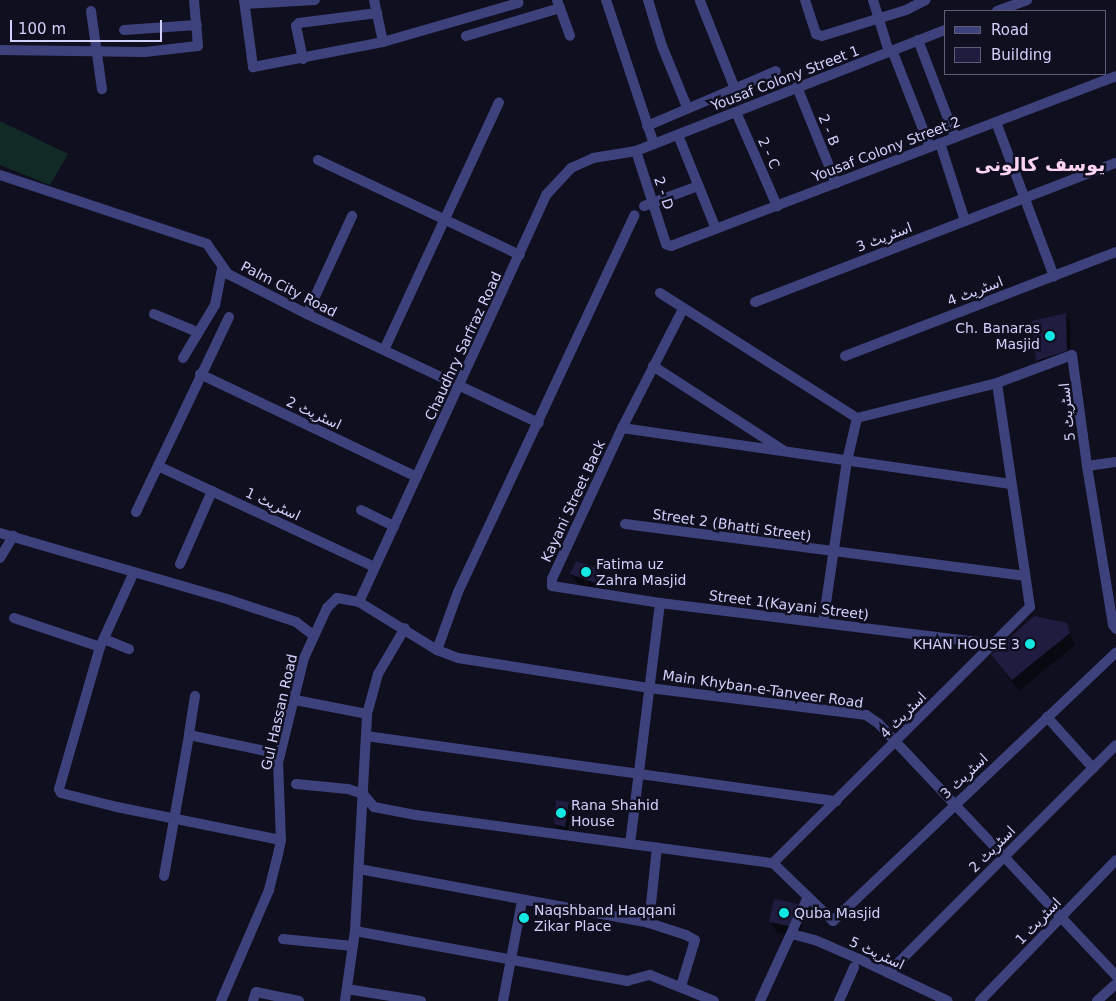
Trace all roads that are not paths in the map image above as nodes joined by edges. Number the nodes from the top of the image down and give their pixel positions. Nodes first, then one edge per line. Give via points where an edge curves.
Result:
1 (194, 0) edge
2 (314, 0) edge
3 (374, 0) edge
4 (606, 0) edge
5 (648, 0) edge
6 (805, 0) edge
7 (873, 0) edge
8 (926, 0) edge
9 (1027, 0) edge
10 (700, 1) edge
11 (245, 2) edge
12 (518, 3) dead end
13 (558, 4) edge
14 (999, 10) edge
15 (91, 11) dead end
16 (377, 13) junction
17 (878, 20) junction
18 (197, 25) junction
19 (124, 30) dead end
20 (944, 30) edge
21 (466, 36) dead end
22 (570, 36) dead end
23 (918, 40) junction
24 (383, 42) junction
25 (0, 50) edge
26 (890, 51) junction
27 (96, 52) junction
28 (303, 59) junction
29 (776, 71) dead end
30 (1116, 76) edge
31 (797, 88) junction
32 (102, 89) dead end
33 (735, 89) junction
34 (499, 102) dead end
35 (687, 107) dead end
36 (736, 112) junction
37 (996, 122) junction
38 (648, 126) junction
39 (678, 134) junction
40 (955, 137) junction
41 (940, 143) junction
42 (654, 144) junction
43 (930, 147) junction
44 (636, 151) junction
45 (318, 160) dead end
46 (1116, 163) edge
47 (0, 175) edge
48 (836, 183) junction
49 (698, 186) junction
50 (1023, 198) junction
51 (648, 205) junction
52 (777, 206) junction
53 (635, 214) dead end
54 (352, 216) dead end
55 (444, 219) junction
56 (965, 220) junction
57 (716, 229) junction
58 (666, 244) joint
59 (1116, 252) edge
60 (520, 255) junction
61 (222, 268) junction
62 (1054, 276) junction
63 (660, 293) dead end
64 (755, 302) dead end
65 (683, 309) junction
66 (154, 314) dead end
67 (307, 314) junction
68 (229, 317) dead end
69 (197, 332) junction
70 (384, 350) junction
71 (845, 356) dead end
72 (184, 358) dead end
73 (653, 366) junction
74 (200, 374) junction
75 (997, 383) junction
76 (460, 386) junction
77 (857, 418) junction
78 (539, 423) junction
79 (622, 428) junction
80 (786, 452) junction
81 (847, 461) junction
82 (1116, 462) edge
83 (158, 466) junction
84 (1087, 466) junction
85 (417, 477) junction
86 (1009, 484) junction
87 (212, 490) junction
88 (361, 510) dead end
89 (136, 512) dead end
90 (625, 524) dead end
91 (394, 526) junction
92 (0, 532) edge
93 (13, 536) junction
94 (835, 553) junction
95 (0, 558) edge
96 (180, 564) dead end
97 (375, 567) junction
98 (134, 572) junction
99 (1023, 576) junction
100 (552, 586) joint
101 (359, 602) junction
102 (660, 603) junction
103 (14, 618) dead end
104 (823, 623) junction
105 (401, 626) junction
106 (1116, 629) edge
107 (313, 635) junction
108 (102, 643) junction
109 (993, 644) junction
110 (129, 650) dead end
111 (436, 650) junction
112 (1116, 653) edge
113 (649, 688) junction
114 (195, 696) dead end
115 (296, 700) junction
116 (366, 714) junction
117 (1047, 717) junction
118 (189, 735) junction
119 (366, 736) junction
120 (895, 743) junction
121 (1116, 745) edge
122 (1108, 753) junction
123 (280, 754) junction
124 (1116, 761) edge
125 (1093, 768) junction
126 (639, 775) junction
127 (296, 784) dead end
128 (363, 794) junction
129 (837, 801) junction
130 (953, 805) junction
131 (174, 819) junction
132 (281, 840) junction
133 (630, 844) junction
134 (657, 847) junction
135 (1003, 857) junction
136 (1116, 860) edge
137 (773, 864) junction
138 (359, 869) junction
139 (164, 876) dead end
140 (807, 898) junction
141 (522, 901) junction
142 (1061, 917) junction
143 (649, 923) junction
144 (355, 931) junction
145 (792, 934) junction
146 (283, 938) dead end
147 (353, 946) junction
148 (511, 959) junction
149 (854, 967) dead end
150 (888, 973) junction
151 (1116, 976) edge
152 (1116, 984) edge
153 (681, 986) junction
154 (347, 989) junction
155 (221, 1001) edge
156 (253, 1001) edge
157 (298, 1001) edge
158 (345, 1001) edge
159 (422, 1001) edge
160 (503, 1001) edge
161 (714, 1001) edge
162 (760, 1001) edge
163 (839, 1001) edge
164 (948, 1001) edge
165 (980, 1001) edge
166 (1097, 1001) edge

1 - 18 street
2 - 11 street
3 - 16 street
4 - 38 street
5 - 35 street via 662,46
6 - 17 street via 818,36
7 - 17 street
8 - 17 street
9 - 14 street
10 - 33 street
11 - 28 street via 253,67
12 - 24 street
13 - 21 street
13 - 22 street
15 - 27 street
16 - 24 street
16 - 28 street via 298,23
17 - 26 street
18 - 19 street
18 - 27 street via 198,46 145,52
20 - 23 street, Yousaf Colony Street 1
23 - 26 street, Yousaf Colony Street 1
23 - 40 street
24 - 28 street
25 - 27 street
26 - 31 street, Yousaf Colony Street 1
26 - 43 street
27 - 32 street
29 - 33 street
30 - 37 street, Yousaf Colony Street 2
31 - 36 street, Yousaf Colony Street 1
31 - 48 street, 2 - B
33 - 38 street
34 - 55 street
36 - 39 street, Yousaf Colony Street 1
36 - 52 street, 2 - C
37 - 40 street, Yousaf Colony Street 2
37 - 50 street
38 - 42 street
39 - 42 street, Yousaf Colony Street 1
39 - 49 street
40 - 41 street, Yousaf Colony Street 2
41 - 43 street, Yousaf Colony Street 2
41 - 56 street
42 - 44 street, Yousaf Colony Street 1
43 - 48 street, Yousaf Colony Street 2
44 - 51 street, 2 - D
44 - 60 street, Chaudhry Sarfraz Road via 592,158 571,168 546,195
45 - 55 street
46 - 50 street, اسٹریٹ 3
47 - 61 street, Palm City Road via 191,237 207,244
48 - 52 street, Yousaf Colony Street 2
49 - 51 street
49 - 57 street
50 - 56 street, اسٹریٹ 3
50 - 62 street
51 - 58 street, 2 - D
52 - 57 street, Yousaf Colony Street 2
53 - 78 street
54 - 67 street
55 - 60 street
55 - 70 street
56 - 64 street, اسٹریٹ 3
57 - 58 street, Yousaf Colony Street 2 via 671,246
59 - 62 street, اسٹریٹ 4
60 - 76 street, Chaudhry Sarfraz Road
61 - 67 street, Palm City Road
61 - 69 street via 216,305
62 - 71 street, اسٹریٹ 4
63 - 65 street
65 - 73 street, Kayani Street Back
65 - 77 street
66 - 69 street
67 - 70 street, Palm City Road
68 - 74 street
69 - 72 street
70 - 76 street, Palm City Road
73 - 79 street, Kayani Street Back
73 - 80 street
74 - 83 street
74 - 85 street, اسٹریٹ 2
75 - 77 street
75 - 84 street, اسٹریٹ 5 via 1072,355
75 - 86 street
76 - 78 street, Palm City Road
76 - 85 street, Chaudhry Sarfraz Road
77 - 81 street
78 - 111 street via 458,592
79 - 80 street
79 - 100 street, Kayani Street Back via 552,579
80 - 81 street
81 - 86 street
81 - 94 street
82 - 84 street
83 - 87 street, اسٹریٹ 1
83 - 89 street
84 - 106 street
85 - 91 street, Chaudhry Sarfraz Road
86 - 99 street
87 - 96 street
87 - 97 street, اسٹریٹ 1
88 - 91 street
90 - 94 street, Street 2 (Bhatti Street)
91 - 97 street, Chaudhry Sarfraz Road
92 - 93 street
93 - 95 street
93 - 98 street
94 - 99 street, Street 2 (Bhatti Street)
94 - 104 street
97 - 101 street, Chaudhry Sarfraz Road
98 - 107 street via 296,622
98 - 108 street
99 - 109 street, اسٹریٹ 4 via 1030,607
100 - 102 street, Street 1(Kayani Street)
101 - 105 street, Main Khyban-e-Tanveer Road
101 - 107 street, Gul Hassan Road via 337,598 327,608
102 - 104 street, Street 1(Kayani Street)
102 - 113 street
103 - 108 street
104 - 109 street, Street 1(Kayani Street)
105 - 111 street, Main Khyban-e-Tanveer Road
105 - 116 street via 378,674
107 - 115 street, Gul Hassan Road
108 - 110 street
108 - 131 street via 59,789 61,793
109 - 120 street, اسٹریٹ 4
111 - 113 street, Main Khyban-e-Tanveer Road via 465,660
112 - 117 street, اسٹریٹ 3
113 - 120 street, Main Khyban-e-Tanveer Road via 866,715
113 - 126 street
114 - 118 street
115 - 116 street
115 - 123 street, Gul Hassan Road
116 - 119 street
117 - 125 street
117 - 130 street, اسٹریٹ 3
118 - 123 street
118 - 131 street
119 - 126 street
119 - 128 street
120 - 129 street, اسٹریٹ 4
120 - 130 street, Main Khyban-e-Tanveer Road
121 - 122 street, اسٹریٹ 2
122 - 124 street
122 - 125 street, اسٹریٹ 2
123 - 132 street, Gul Hassan Road via 277,782
125 - 135 street, اسٹریٹ 2
126 - 129 street
126 - 133 street
127 - 128 street via 348,789
128 - 133 street via 374,807 416,815
128 - 138 street
129 - 137 street, اسٹریٹ 4
130 - 135 street, Main Khyban-e-Tanveer Road
130 - 140 street, اسٹریٹ 3 via 833,921
131 - 132 street
131 - 139 street
132 - 155 street, Gul Hassan Road via 269,890
133 - 134 street
134 - 137 street
134 - 143 street
135 - 142 street, Main Khyban-e-Tanveer Road
135 - 150 street, اسٹریٹ 2
136 - 142 street, اسٹریٹ 1
137 - 140 street
138 - 141 street
138 - 144 street
140 - 145 street
141 - 143 street
141 - 148 street
142 - 151 street, Main Khyban-e-Tanveer Road
142 - 165 street, اسٹریٹ 1
143 - 153 street via 695,940
144 - 147 street
144 - 148 street
145 - 150 street, اسٹریٹ 5 via 815,940
145 - 162 street
146 - 147 street
147 - 154 street
148 - 153 street via 627,980 650,975
148 - 160 street
149 - 163 street
150 - 164 street, اسٹریٹ 5
152 - 166 street
153 - 161 street
154 - 158 street
154 - 159 street
156 - 157 street via 256,992

